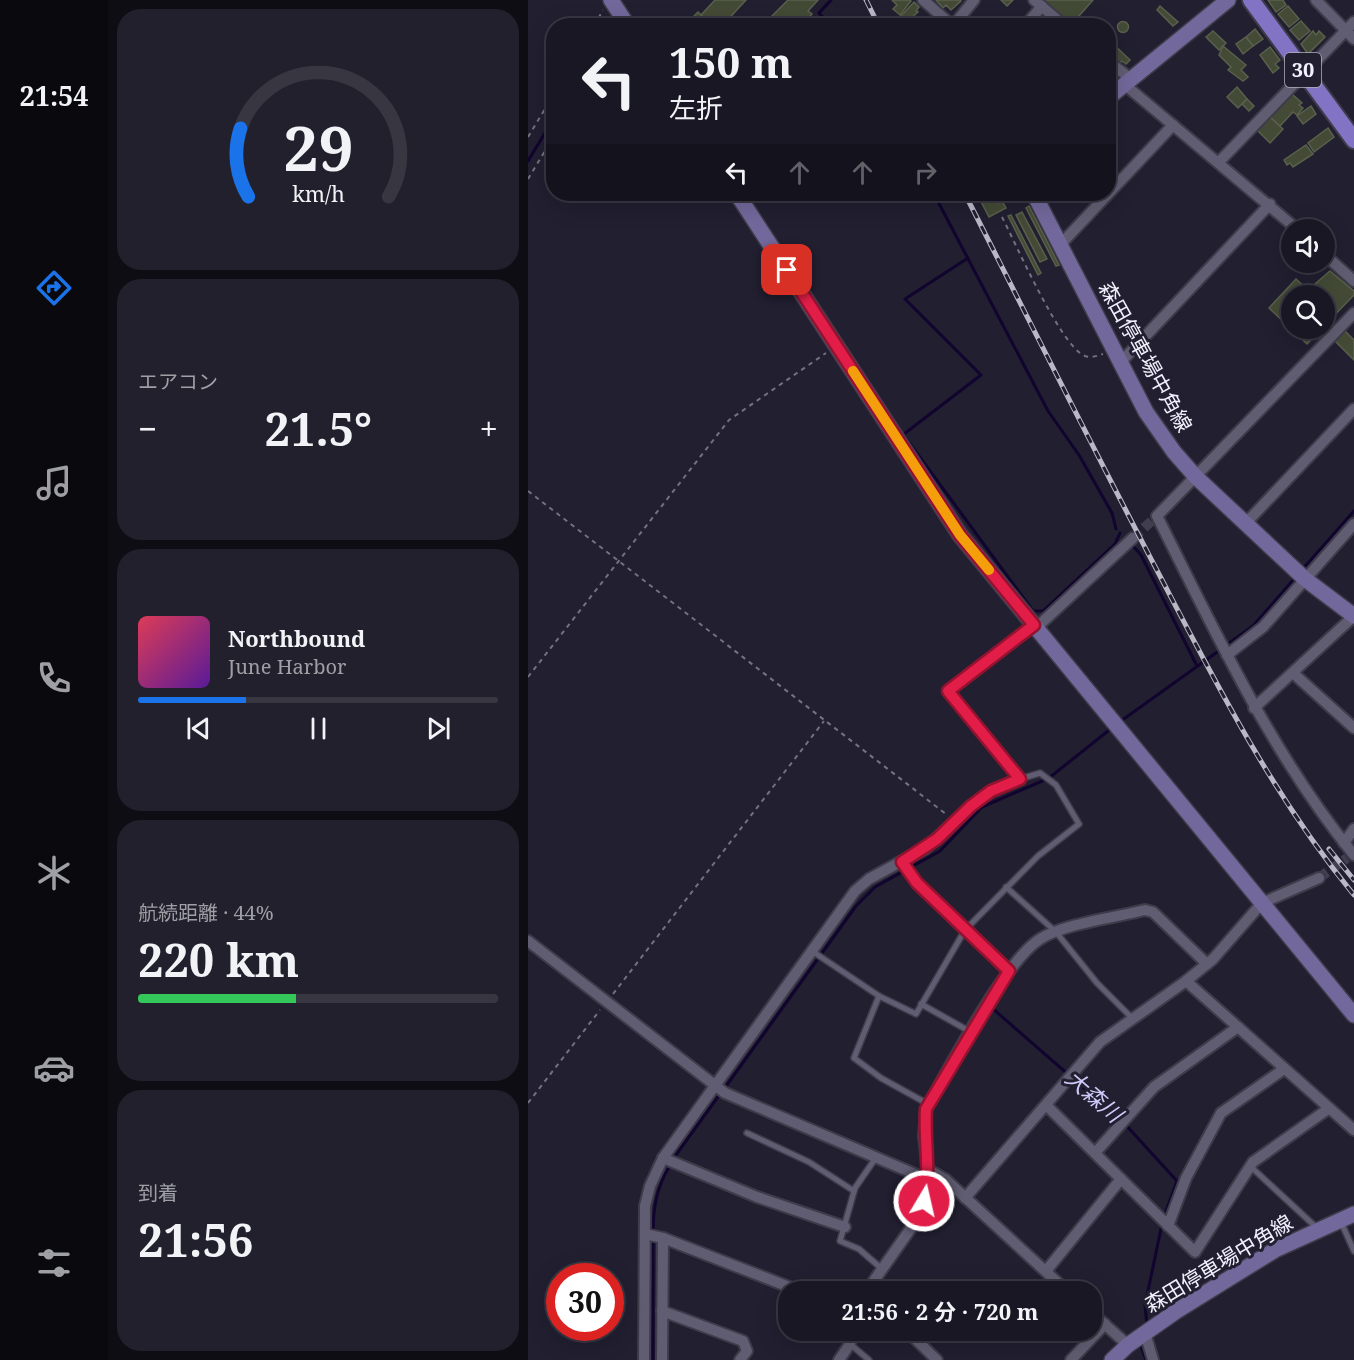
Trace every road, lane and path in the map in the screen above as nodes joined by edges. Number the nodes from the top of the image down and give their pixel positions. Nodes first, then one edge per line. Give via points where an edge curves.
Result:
1 (923, 0) edge
2 (974, 0) edge
3 (1228, 0) edge
4 (1251, 0) edge
5 (1316, 0) edge
6 (1038, 3) edge
7 (608, 4) edge
8 (599, 18) edge
9 (621, 18) edge
10 (944, 18) edge
11 (959, 18) edge
12 (1030, 18) edge
13 (1056, 18) edge
14 (1354, 22) edge
15 (1346, 31) junction
16 (1354, 39) edge
17 (1116, 70) edge
18 (1305, 73) junction
19 (1127, 82) junction
20 (1116, 91) edge
21 (546, 107) edge
22 (1173, 125) junction
23 (528, 137) edge
24 (1354, 140) edge
25 (546, 149) edge
26 (1219, 162) junction
27 (528, 179) edge
28 (1116, 185) edge
29 (743, 201) edge
30 (1038, 201) edge
31 (1101, 201) edge
32 (1270, 204) junction
33 (1002, 217) dead end
34 (1286, 219) edge
35 (1060, 244) junction
36 (1335, 264) edge
37 (1354, 281) edge
38 (1354, 313) edge
39 (837, 346) junction
40 (1113, 348) junction
41 (1121, 362) junction
42 (1354, 409) edge
43 (1196, 477) junction
44 (528, 491) edge
45 (1245, 524) junction
46 (1354, 524) edge
47 (1133, 538) tunnel mouth
48 (618, 561) junction
49 (1300, 575) junction
50 (1354, 616) edge
51 (1035, 626) junction
52 (1227, 656) junction
53 (1293, 673) junction
54 (528, 677) edge
55 (1254, 708) junction
56 (825, 721) junction
57 (1354, 728) edge
58 (1020, 779) junction
59 (955, 821) junction
60 (1354, 829) edge
61 (1344, 843) junction
62 (1351, 856) edge
63 (904, 864) junction
64 (1319, 878) tunnel mouth
65 (1006, 887) junction
66 (1262, 903) junction
67 (965, 930) junction
68 (1056, 932) junction
69 (528, 940) edge
70 (815, 952) junction
71 (1207, 964) junction
72 (1009, 971) junction
73 (1186, 981) junction
74 (879, 996) junction
75 (607, 1002) junction
76 (921, 1004) junction
77 (1354, 1015) edge
78 (1132, 1018) junction
79 (1238, 1028) junction
80 (971, 1032) junction
81 (1284, 1069) junction
82 (720, 1089) junction
83 (528, 1103) edge
84 (928, 1104) junction
85 (1046, 1105) junction
86 (1328, 1109) junction
87 (1354, 1130) edge
88 (747, 1133) dead end
89 (1095, 1153) junction
90 (875, 1159) junction
91 (668, 1161) junction
92 (1250, 1166) junction
93 (929, 1175) junction
94 (1121, 1179) junction
95 (855, 1191) junction
96 (965, 1198) junction
97 (1354, 1214) edge
98 (1340, 1221) junction
99 (1165, 1222) junction
100 (844, 1227) junction
101 (1320, 1230) junction
102 (654, 1236) junction
103 (1354, 1251) edge
104 (882, 1269) junction
105 (1046, 1271) junction
106 (874, 1281) edge
107 (1056, 1281) edge
108 (778, 1283) edge
109 (662, 1311) junction
110 (1102, 1321) edge
111 (1105, 1324) junction
112 (1144, 1333) junction
113 (851, 1341) edge
114 (917, 1341) edge
115 (850, 1344) junction
116 (1128, 1345) junction
117 (645, 1360) edge
118 (662, 1360) edge
119 (740, 1360) edge
120 (839, 1360) edge
121 (869, 1360) edge
122 (937, 1360) edge
123 (1071, 1360) edge
124 (1112, 1360) edge
125 (1154, 1360) edge

1 - 10 street
2 - 11 street
3 - 19 street
4 - 18 main road, 30
5 - 15 street
6 - 12 street
6 - 13 street
7 - 8 path
7 - 9 street
14 - 15 street
15 - 16 street
15 - 18 street
17 - 19 street
18 - 24 main road, 30
18 - 26 street
19 - 20 street
19 - 22 street
21 - 23 path
22 - 26 street
22 - 28 street
25 - 27 path
26 - 32 street
29 - 39 street
30 - 35 street, 森田停車場中角線
31 - 35 street
32 - 34 street
32 - 41 street
33 - 40 path via 1060,330 1073,347 1084,356 1095,357
35 - 40 street, 森田停車場中角線
36 - 37 street
38 - 43 street
39 - 48 path via 729,420
39 - 51 street via 960,535
40 - 41 street, 森田停車場中角線
41 - 43 street, 森田停車場中角線 via 1156,428
42 - 45 street
43 - 45 street, 森田停車場中角線
43 - 52 street via 1157,516
44 - 48 path
45 - 49 street, 森田停車場中角線
46 - 49 street
47 - 51 street
48 - 54 path
48 - 56 path
49 - 50 street, 森田停車場中角線
49 - 52 street via 1263,627
50 - 53 street
51 - 58 street via 948,691
51 - 66 street
52 - 55 street
53 - 55 street
53 - 57 street
55 - 61 street
56 - 59 path
56 - 75 path
58 - 59 street via 991,791
58 - 65 lane via 1045,775 1079,824
59 - 63 street
60 - 61 street
61 - 62 street
63 - 67 lane
63 - 70 street via 869,879 855,891
64 - 66 street
65 - 67 lane
65 - 68 lane
66 - 71 street
66 - 77 street
67 - 72 lane
67 - 76 lane
68 - 71 street via 1145,910 1152,912
68 - 72 street via 1039,939
68 - 78 lane via 1097,983
69 - 75 street
70 - 74 lane
70 - 82 street
71 - 73 street
72 - 80 street
73 - 78 street
73 - 79 street
74 - 76 lane via 916,1014
74 - 84 lane via 854,1058 880,1078
75 - 82 street
75 - 83 path
76 - 80 lane
78 - 85 street via 1100,1042
79 - 81 street
79 - 89 street via 1154,1087
80 - 84 street
81 - 86 street
81 - 99 street via 1221,1113
82 - 90 street
82 - 91 street
84 - 93 street via 924,1136
85 - 89 street
85 - 96 street
86 - 87 street
86 - 92 street
88 - 95 lane via 809,1162
89 - 94 street
90 - 93 street
90 - 95 lane
91 - 100 street
91 - 102 street via 650,1186 645,1206
92 - 99 street via 1195,1252
92 - 101 lane
93 - 96 street via 945,1179
93 - 104 street via 916,1221
94 - 99 street
94 - 105 street
95 - 100 lane
96 - 105 street
97 - 98 street, 森田停車場中角線
98 - 101 street, 森田停車場中角線
98 - 103 lane
100 - 104 lane via 840,1241 859,1249
101 - 112 street, 森田停車場中角線 via 1275,1250
102 - 108 street
102 - 109 street
102 - 117 street
104 - 106 street
105 - 107 street
109 - 118 street
109 - 119 street via 742,1341 747,1351
110 - 111 street
111 - 116 street
111 - 123 street
112 - 116 street, 森田停車場中角線
112 - 125 street
113 - 115 street
114 - 122 street
115 - 120 street
115 - 121 lane
116 - 124 street, 森田停車場中角線

